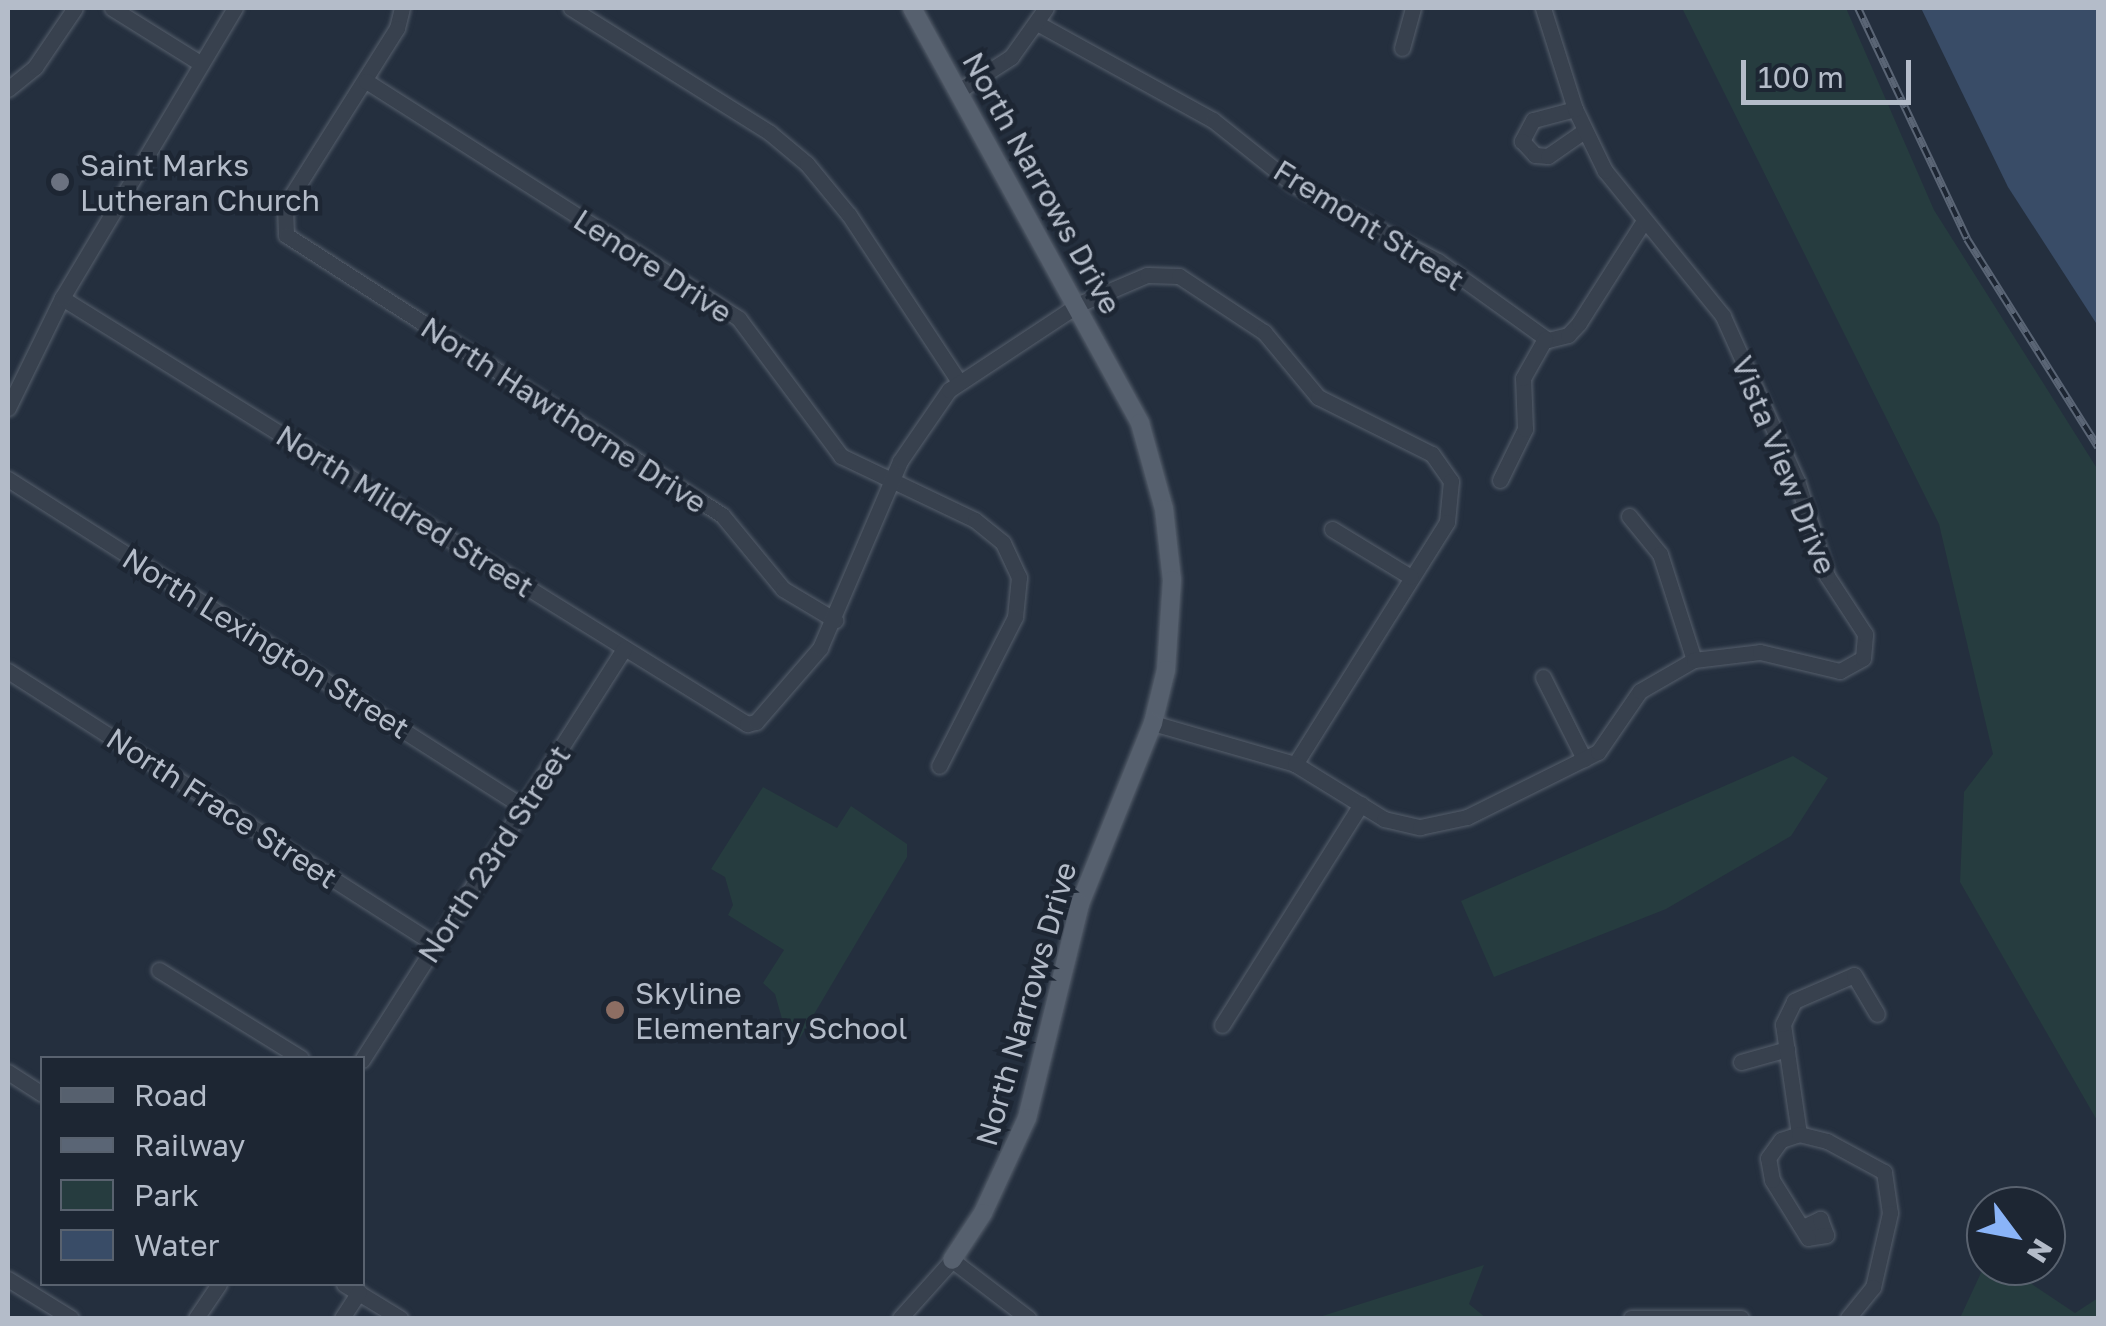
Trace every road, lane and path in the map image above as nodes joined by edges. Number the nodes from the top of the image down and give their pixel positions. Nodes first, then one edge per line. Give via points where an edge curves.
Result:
1 (75, 8) edge
2 (112, 8) edge
3 (235, 8) edge
4 (402, 8) edge
5 (571, 8) edge
6 (912, 8) edge
7 (1046, 8) edge
8 (1413, 8) edge
9 (1543, 8) edge
10 (1037, 22) junction
11 (1402, 48) dead end
12 (200, 63) junction
13 (366, 80) junction
14 (8, 89) edge
15 (960, 90) junction
16 (1575, 109) junction
17 (1584, 131) junction
18 (1643, 222) junction
19 (62, 298) junction
20 (1080, 304) junction
21 (1552, 339) junction
22 (958, 382) junction
23 (8, 408) edge
24 (8, 479) edge
25 (1500, 480) dead end
26 (892, 484) junction
27 (1629, 516) dead end
28 (1332, 529) dead end
29 (1411, 577) junction
30 (835, 620) junction
31 (624, 648) junction
32 (1694, 660) junction
33 (8, 671) edge
34 (1543, 677) dead end
35 (1154, 723) junction
36 (1584, 758) junction
37 (1295, 764) junction
38 (939, 766) dead end
39 (1361, 804) junction
40 (525, 808) junction
41 (436, 944) junction
42 (160, 970) dead end
43 (1877, 1014) dead end
44 (1222, 1025) dead end
45 (1787, 1050) junction
46 (298, 1056) edge
47 (365, 1056) edge
48 (1741, 1062) dead end
49 (8, 1072) edge
50 (40, 1093) edge
51 (1800, 1134) junction
52 (1805, 1226) dead end
53 (952, 1260) junction
54 (8, 1279) edge
55 (218, 1286) edge
56 (352, 1288) edge
57 (72, 1318) edge
58 (196, 1318) edge
59 (342, 1318) edge
60 (400, 1318) edge
61 (900, 1318) edge
62 (1028, 1318) edge
63 (1630, 1318) edge
64 (1741, 1318) edge
65 (1848, 1318) edge

1 - 14 street via 35,68
2 - 12 street
3 - 12 street
4 - 13 street
5 - 22 street via 770,133 806,164 849,215
6 - 15 main road, North Narrows Drive
7 - 10 street
8 - 11 street
9 - 16 street, Vista View Drive
10 - 15 street via 1010,57
10 - 21 street, Fremont Street via 1203,114 1317,200 1438,261
12 - 19 street
13 - 26 street, Lenore Drive via 739,319 841,456
13 - 30 street, North Hawthorne Drive via 285,206 282,224 294,243 722,515 783,589
15 - 20 main road, North Narrows Drive
16 - 17 street, Vista View Drive
16 - 17 street via 1533,120 1522,140 1535,155 1548,156
17 - 18 street, Vista View Drive
18 - 21 street via 1579,323
18 - 32 street, Vista View Drive via 1722,316 1797,481 1827,576 1865,634 1863,658 1845,670 1760,652
19 - 23 street
19 - 31 street, North Mildred Street
20 - 22 street
20 - 29 street via 1158,273 1202,288 1264,332 1318,397 1432,454 1452,481 1452,510
20 - 35 main road, North Narrows Drive via 1140,423 1164,509 1171,618
21 - 25 street via 1524,378 1525,429
22 - 26 street via 932,408
24 - 40 street, North Lexington Street
26 - 30 street
26 - 38 street, Lenore Drive via 985,526 1014,558 1019,577 1015,617
27 - 32 street via 1660,554
28 - 29 street
29 - 37 street
30 - 31 street, North Mildred Street via 789,685 747,724
31 - 40 street, North 23rd Street
32 - 36 street via 1640,691 1617,732
33 - 41 street, North Frace Street
34 - 36 street
35 - 37 street
35 - 53 main road, North Narrows Drive via 1080,904 1027,1118 984,1213
36 - 39 street via 1455,822 1397,824
37 - 39 street
39 - 44 street
40 - 41 street, North 23rd Street
41 - 47 street, North 23rd Street
42 - 46 street
43 - 45 street via 1854,974 1794,1001 1783,1024
45 - 48 street
45 - 51 street
49 - 50 street
51 - 52 street via 1780,1140 1768,1166
51 - 65 street via 1868,1159 1889,1183 1890,1212 1873,1287
53 - 61 street
53 - 62 street
54 - 57 street
55 - 58 street
56 - 59 street
56 - 60 street
63 - 64 street

